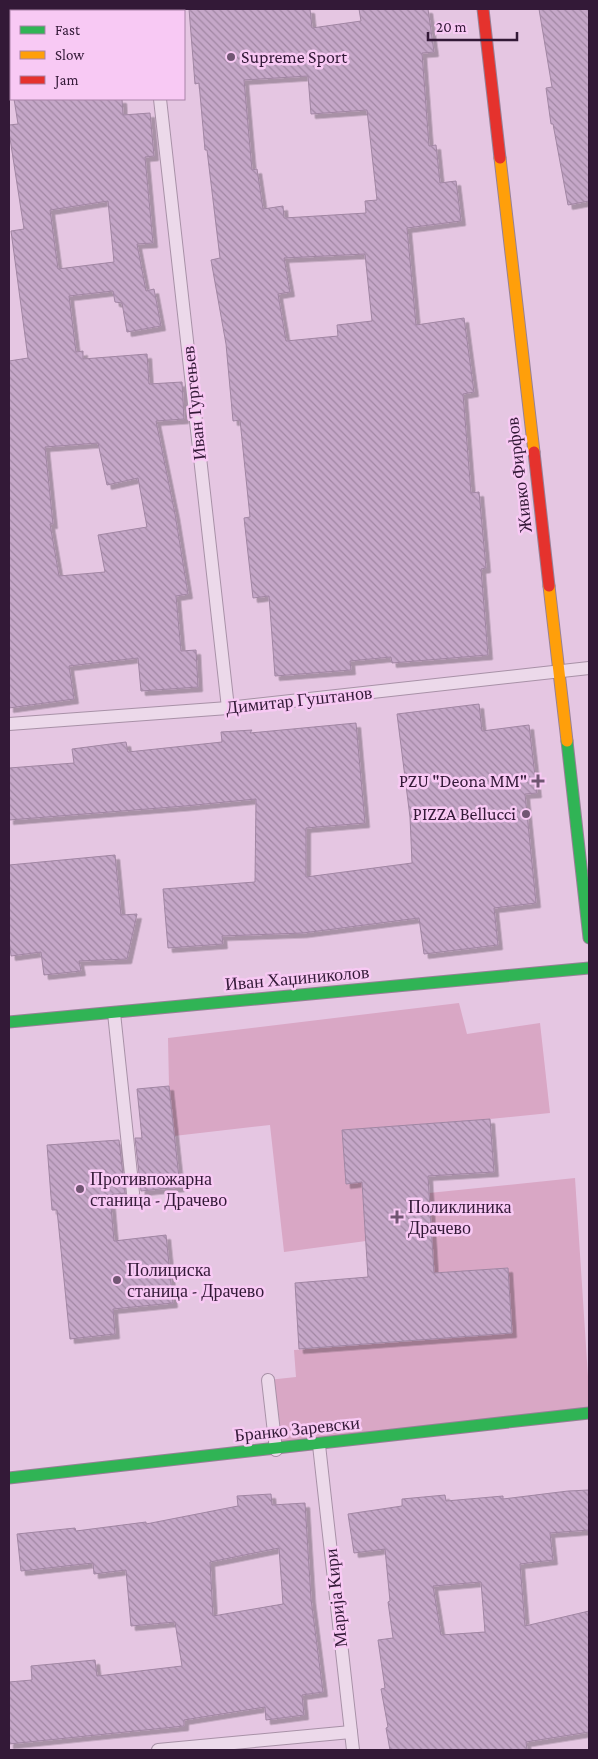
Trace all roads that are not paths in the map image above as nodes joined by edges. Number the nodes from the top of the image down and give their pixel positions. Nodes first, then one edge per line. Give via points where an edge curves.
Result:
1 (483, 9) edge
2 (160, 100) edge
3 (589, 668) edge
4 (559, 671) junction
5 (228, 708) junction
6 (9, 724) edge
7 (589, 938) edge
8 (589, 968) edge
9 (114, 1012) junction
10 (9, 1022) edge
11 (133, 1193) dead end
12 (268, 1380) dead end
13 (589, 1413) edge
14 (319, 1445) junction
15 (276, 1450) junction
16 (9, 1478) edge
17 (351, 1732) junction
18 (158, 1750) edge
19 (353, 1750) edge

1 - 4 street, Живко Фирфов
2 - 5 lane, Иван Тургењев
3 - 4 lane, Димитар Гуштанов
4 - 5 lane, Димитар Гуштанов
4 - 7 street, Живко Фирфов
5 - 6 lane, Димитар Гуштанов
8 - 9 street, Иван Хаџиниколов
9 - 10 street, Иван Хаџиниколов
9 - 11 lane
12 - 15 lane
13 - 14 street, Бранко Заревски
14 - 15 street, Бранко Заревски
14 - 17 lane, Марија Кири
15 - 16 street, Бранко Заревски
17 - 18 lane
17 - 19 lane, Марија Кири

